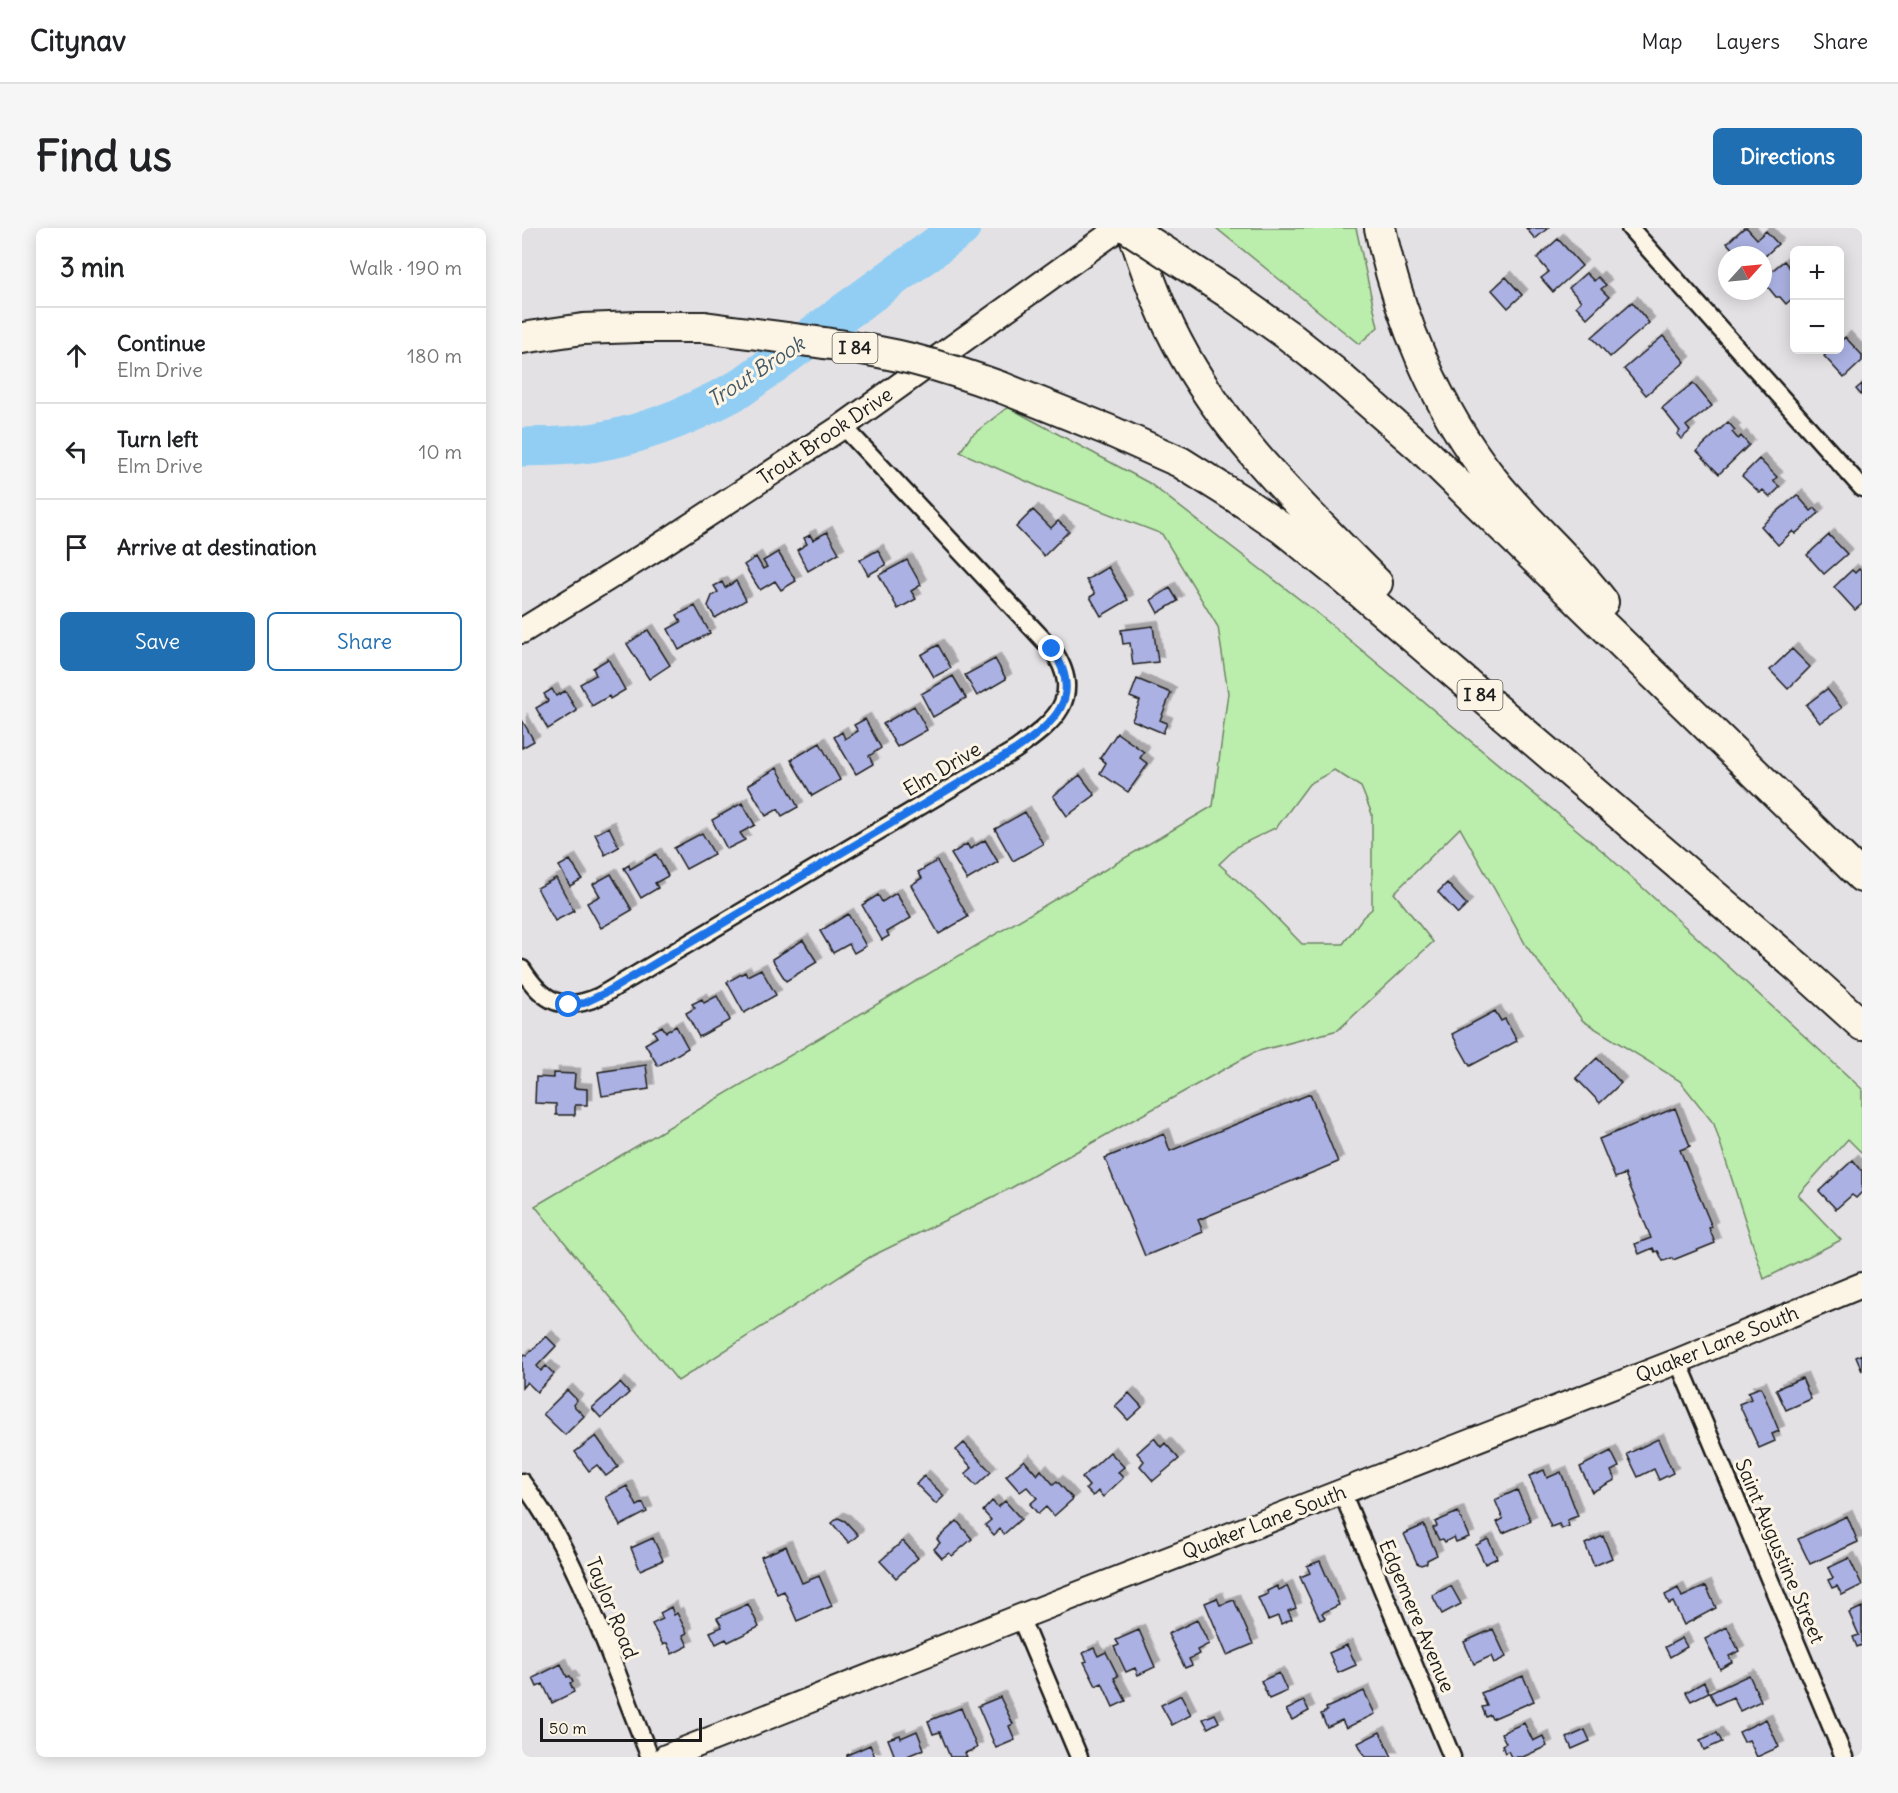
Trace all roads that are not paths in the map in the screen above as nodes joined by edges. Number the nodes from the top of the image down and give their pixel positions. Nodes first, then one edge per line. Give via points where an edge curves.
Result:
1 (1119, 228) edge
2 (1128, 228) edge
3 (1132, 228) edge
4 (1380, 228) edge
5 (1630, 228) edge
6 (522, 338) edge
7 (843, 426) junction
8 (1862, 488) edge
9 (522, 631) edge
10 (1655, 675) junction
11 (1469, 685) junction
12 (1862, 877) edge
13 (522, 969) edge
14 (1862, 1025) edge
15 (1862, 1285) edge
16 (1678, 1361) junction
17 (522, 1482) edge
18 (1342, 1492) junction
19 (1020, 1617) junction
20 (698, 1751) edge
21 (650, 1757) edge
22 (666, 1757) edge
23 (1079, 1757) edge
24 (1452, 1757) edge
25 (1844, 1757) edge

1 - 7 main road, Trout Brook Drive
2 - 10 highway, bridge via 1289,336 1377,408
3 - 11 highway via 1168,324 1221,413 1293,498
4 - 10 highway via 1419,352 1469,447 1494,481 1596,592
5 - 8 street
6 - 11 highway, I 84, bridge via 583,329 704,327 900,357 1003,388 1108,430 1201,474 1322,560
7 - 9 main road, Trout Brook Drive
7 - 13 street, Elm Drive via 1052,649 1065,679 1057,716 1015,750 600,996 577,1005 560,1004 541,993
10 - 12 highway
11 - 14 highway, I 84
15 - 16 main road, Quaker Lane South
16 - 18 main road, Quaker Lane South
16 - 25 street, Saint Augustine Street
17 - 21 street, Taylor Road via 577,1574
18 - 19 main road, Quaker Lane South
18 - 24 street, Edgemere Avenue
19 - 20 main road, Quaker Lane South
19 - 23 street
20 - 22 main road, Quaker Lane South

